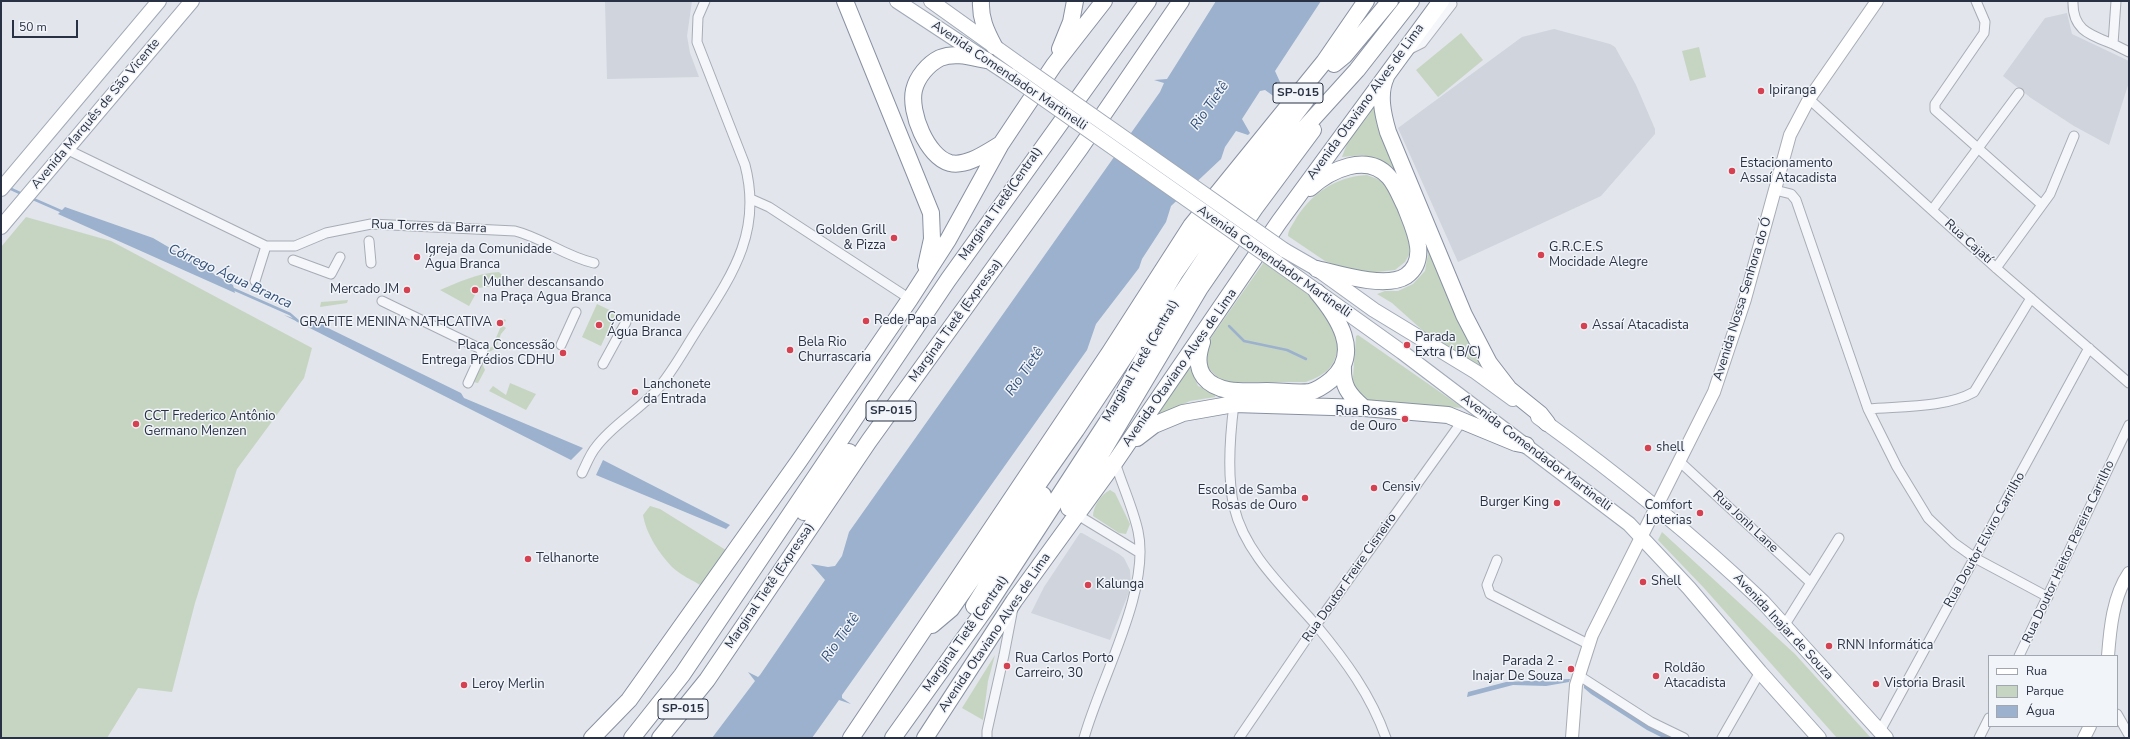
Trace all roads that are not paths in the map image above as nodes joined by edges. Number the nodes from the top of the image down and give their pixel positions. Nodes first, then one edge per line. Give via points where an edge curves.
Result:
1 (159, 1) edge
2 (192, 1) edge
3 (705, 1) edge
4 (845, 1) edge
5 (897, 1) edge
6 (931, 1) edge
7 (981, 1) edge
8 (1075, 1) edge
9 (1104, 1) edge
10 (1148, 1) edge
11 (1181, 1) edge
12 (1366, 1) edge
13 (1376, 1) edge
14 (1390, 1) edge
15 (1411, 1) edge
16 (1877, 1) edge
17 (1976, 1) edge
18 (2073, 1) edge
19 (2116, 1) edge
20 (1446, 2) edge
21 (2113, 44) junction
22 (994, 46) junction
23 (2129, 52) edge
24 (986, 60) junction
25 (1334, 64) junction
26 (1054, 65) junction
27 (1357, 70) junction
28 (1390, 70) junction
29 (2019, 93) dead end
30 (1809, 99) junction
31 (2074, 136) dead end
32 (1001, 144) junction
33 (1978, 148) junction
34 (66, 149) junction
35 (1, 190) edge
36 (1774, 190) junction
37 (751, 200) junction
38 (2042, 205) junction
39 (1932, 210) junction
40 (1280, 222) junction
41 (1, 227) edge
42 (369, 241) dead end
43 (266, 246) junction
44 (340, 257) dead end
45 (293, 260) dead end
46 (1000, 260) junction
47 (371, 263) dead end
48 (594, 263) dead end
49 (1996, 268) junction
50 (1317, 269) junction
51 (948, 280) junction
52 (254, 281) dead end
53 (921, 281) junction
54 (1317, 292) junction
55 (2031, 298) junction
56 (910, 299) junction
57 (382, 301) dead end
58 (576, 312) dead end
59 (626, 322) dead end
60 (1206, 331) junction
61 (561, 345) dead end
62 (2089, 348) junction
63 (603, 364) dead end
64 (1343, 365) junction
65 (468, 383) dead end
66 (2129, 383) edge
67 (1234, 404) junction
68 (1364, 408) junction
69 (1868, 409) junction
70 (1463, 420) junction
71 (1547, 423) junction
72 (2129, 426) edge
73 (1076, 430) junction
74 (1526, 445) junction
75 (1126, 446) junction
76 (799, 461) junction
77 (1115, 462) junction
78 (1679, 462) junction
79 (582, 473) dead end
80 (1656, 507) junction
81 (1076, 514) junction
82 (1063, 531) junction
83 (1641, 537) junction
84 (1839, 538) dead end
85 (1140, 553) junction
86 (1975, 558) junction
87 (1497, 560) dead end
88 (2129, 574) edge
89 (750, 575) junction
90 (1811, 583) junction
91 (2048, 597) junction
92 (1014, 601) junction
93 (1316, 625) junction
94 (1784, 626) junction
95 (922, 632) junction
96 (1588, 644) junction
97 (2019, 655) edge
98 (2108, 655) edge
99 (1760, 672) junction
100 (1578, 675) junction
101 (934, 680) junction
102 (2118, 716) edge
103 (1988, 720) edge
104 (2090, 727) edge
105 (1883, 735) edge
106 (2129, 735) edge
107 (592, 738) edge
108 (632, 738) edge
109 (660, 738) edge
110 (851, 738) edge
111 (893, 738) edge
112 (925, 738) edge
113 (987, 738) edge
114 (1084, 738) edge
115 (1239, 738) edge
116 (1386, 738) edge
117 (1572, 738) edge
118 (1684, 738) edge
119 (1722, 738) edge
120 (1819, 738) edge
121 (1979, 738) edge
122 (2084, 738) edge

1 - 35 main road, Avenida Marquês de São Vicente
2 - 34 main road, Avenida Marquês de São Vicente
3 - 37 street via 698,17 697,42 745,165
4 - 53 highway via 931,213 930,249
5 - 24 main road, Avenida Comendador Martinelli
6 - 22 main road, Avenida Comendador Martinelli
7 - 22 highway via 983,22
8 - 26 highway via 1071,22
9 - 26 highway
10 - 51 highway, Marginal Tietê(Central)
11 - 46 highway, Marginal Tietê (Expressa) / SP-015
12 - 95 highway, SP-015 via 1324,62 1190,226 1110,352
13 - 25 highway, SP-015
14 - 25 highway via 1345,55
15 - 27 highway, Marginal Tietê (Central)
16 - 30 main road, Avenida Nossa Senhora do Ó
17 - 33 street via 1984,22 1984,33 1934,108
18 - 21 street via 2073,11 2081,28
19 - 21 street
20 - 28 highway, Avenida Otaviano Alves de Lima
21 - 23 street
22 - 50 main road, Avenida Comendador Martinelli, bridge via 1284,250
24 - 32 highway via 961,55 940,58 928,66 919,77 913,102 924,137 941,159 951,163 974,159
24 - 54 main road, Avenida Comendador Martinelli, bridge
25 - 73 highway, Marginal Tietê (Central) / SP-015 via 1203,233
26 - 32 highway
27 - 82 highway via 1255,208 1200,288 1068,510
27 - 101 highway, Marginal Tietê (Central) via 1270,166 1217,240 1164,320 1111,416 988,605
28 - 40 highway, Avenida Otaviano Alves de Lima
28 - 71 highway via 1383,83 1382,94 1382,109 1388,132 1464,316 1490,363 1509,389 1540,414
29 - 33 street
30 - 36 main road, Avenida Nossa Senhora do Ó via 1790,135
30 - 39 street, Rua Cajatí
31 - 38 street via 2056,183
32 - 53 highway via 948,240
33 - 38 street
33 - 39 street
34 - 41 main road, Avenida Marquês de São Vicente
34 - 43 street, Rua Torres da Barra
36 - 69 street via 1791,194 1796,200
36 - 78 main road, Avenida Nossa Senhora do Ó via 1726,362
37 - 56 street via 770,207
37 - 79 street via 746,242 722,292 656,391 595,447
38 - 49 street
39 - 49 street, Rua Cajatí
40 - 50 highway via 1315,183 1344,167 1365,165 1383,171 1389,178 1398,191 1416,232 1418,256 1414,268 1397,279 1376,281 1356,279
40 - 60 highway, Avenida Otaviano Alves de Lima
42 - 47 street
43 - 48 street, Rua Torres da Barra via 295,246 326,233 372,224 491,230 524,234 572,258
43 - 52 street
44 - 45 street via 331,274
46 - 89 highway via 974,282 774,553
46 - 109 highway, Marginal Tietê (Expressa) / SP-015 via 869,441 707,680
49 - 55 street, Rua Cajatí
50 - 71 main road, Avenida Comendador Martinelli via 1374,310 1476,372
51 - 76 highway via 932,291 826,436
51 - 89 highway
53 - 56 highway
54 - 64 highway via 1336,316 1345,336
54 - 74 main road, Avenida Comendador Martinelli
55 - 62 street, Rua Cajatí
55 - 69 street via 1974,392 1963,399
56 - 76 highway
57 - 65 street via 483,350
58 - 61 street
59 - 63 street
60 - 64 highway via 1199,355 1199,367 1209,382 1224,389 1311,392 1325,385
60 - 75 highway, Avenida Otaviano Alves de Lima
62 - 66 street, Rua Cajatí
62 - 86 street, Rua Doutor Elviro Carrilho
64 - 68 highway via 1342,380 1354,399
67 - 68 highway
67 - 75 highway via 1200,408 1169,418
67 - 93 street via 1230,449 1234,508 1255,552
68 - 70 highway via 1448,415
69 - 86 street via 1897,467 1928,518 1954,543
70 - 74 highway
70 - 93 street, Rua Doutor Freire Cisneiro
71 - 80 main road, Avenida Comendador Martinelli
72 - 91 street, Rua Doutor Heitor Pereira Carrilho
73 - 95 highway, Marginal Tietê (Central) / SP-015 via 951,609
73 - 101 highway via 1064,460 934,669
74 - 83 main road, Avenida Comendador Martinelli via 1629,524
75 - 77 highway, Avenida Otaviano Alves de Lima
76 - 107 highway via 629,700
77 - 81 highway, Avenida Otaviano Alves de Lima
77 - 85 street via 1138,532
78 - 80 main road, Avenida Nossa Senhora do Ó
78 - 90 street, Rua Jonh Lane
80 - 83 main road, Avenida Nossa Senhora do Ó
80 - 94 main road, Avenida Inajar de Souza via 1743,582
81 - 82 highway, Avenida Otaviano Alves de Lima
81 - 85 street
82 - 92 highway, Avenida Otaviano Alves de Lima
83 - 96 main road, Avenida Nossa Senhora do Ó
83 - 99 main road via 1689,588
84 - 90 street
85 - 114 street via 1135,595
86 - 91 street
86 - 105 street, Rua Doutor Elviro Carrilho
87 - 96 street via 1487,585 1490,594
88 - 98 main road via 2120,591 2110,629
89 - 108 highway via 682,675
90 - 94 street
91 - 97 street, Rua Doutor Heitor Pereira Carrilho
92 - 112 highway, Avenida Otaviano Alves de Lima
92 - 113 street via 986,731
93 - 115 street, Rua Doutor Freire Cisneiro
93 - 116 street via 1366,692
94 - 105 main road, Avenida Inajar de Souza
95 - 110 highway, SP-015
96 - 100 main road, Avenida Nossa Senhora do Ó
99 - 119 street
99 - 120 main road
100 - 117 main road, Avenida Nossa Senhora do Ó
100 - 118 street via 1651,722
101 - 111 highway, Marginal Tietê (Central)
102 - 106 street
103 - 121 street
104 - 122 main road

